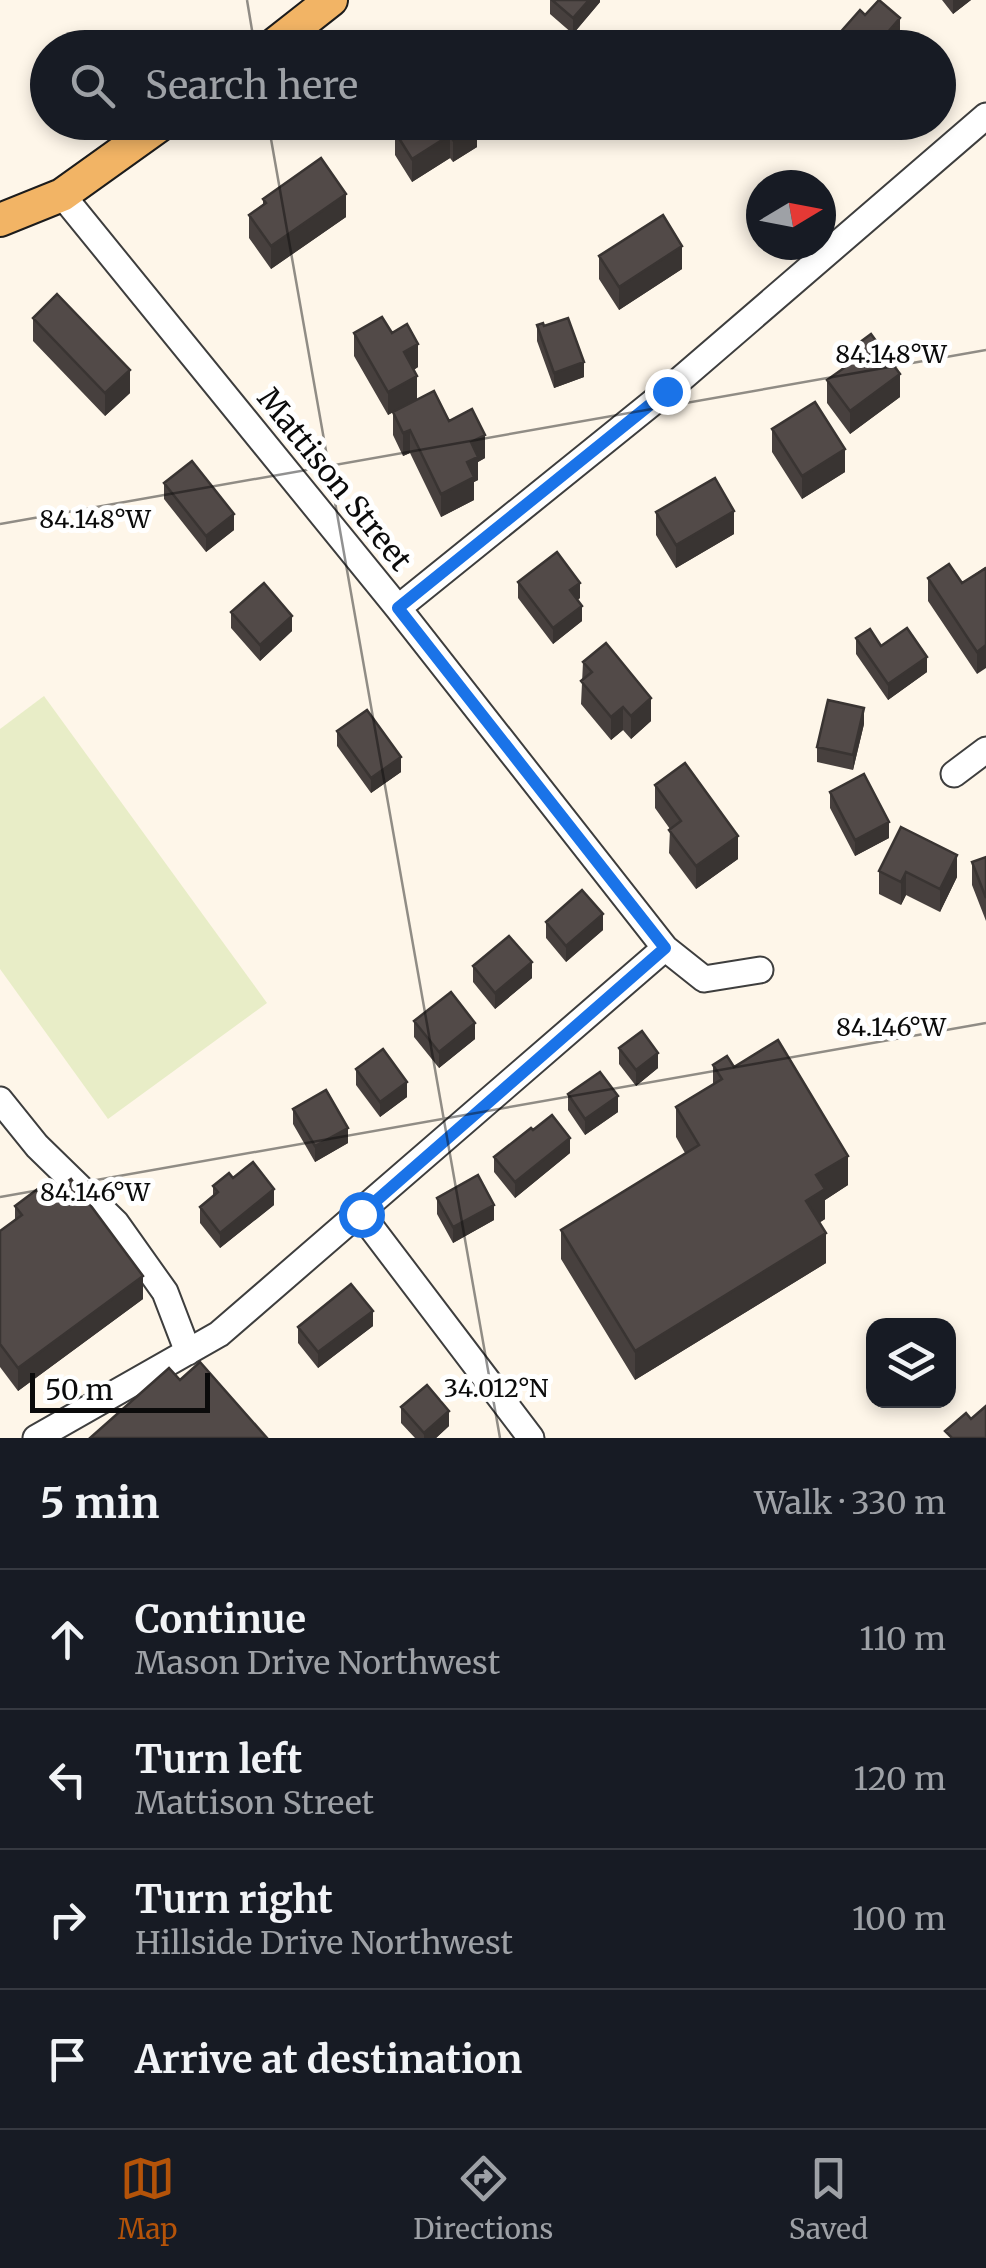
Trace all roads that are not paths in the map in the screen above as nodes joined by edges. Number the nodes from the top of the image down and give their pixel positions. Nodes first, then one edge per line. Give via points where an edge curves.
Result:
1 (331, 0) edge
2 (293, 30) edge
3 (986, 116) edge
4 (139, 140) edge
5 (62, 195) junction
6 (0, 220) edge
7 (398, 608) junction
8 (986, 750) edge
9 (954, 774) dead end
10 (665, 948) junction
11 (760, 970) dead end
12 (0, 1100) edge
13 (361, 1214) junction
14 (188, 1352) junction
15 (36, 1438) edge
16 (531, 1438) edge

1 - 2 main road
3 - 7 street via 667,391
4 - 5 main road
5 - 6 main road
5 - 7 street, Mattison Street
7 - 10 street, Mattison Street
8 - 9 street
10 - 11 street, Mattison Street via 704,978
10 - 13 street
12 - 14 street via 116,1223 165,1292
13 - 14 street via 219,1334
13 - 16 street
14 - 15 street

